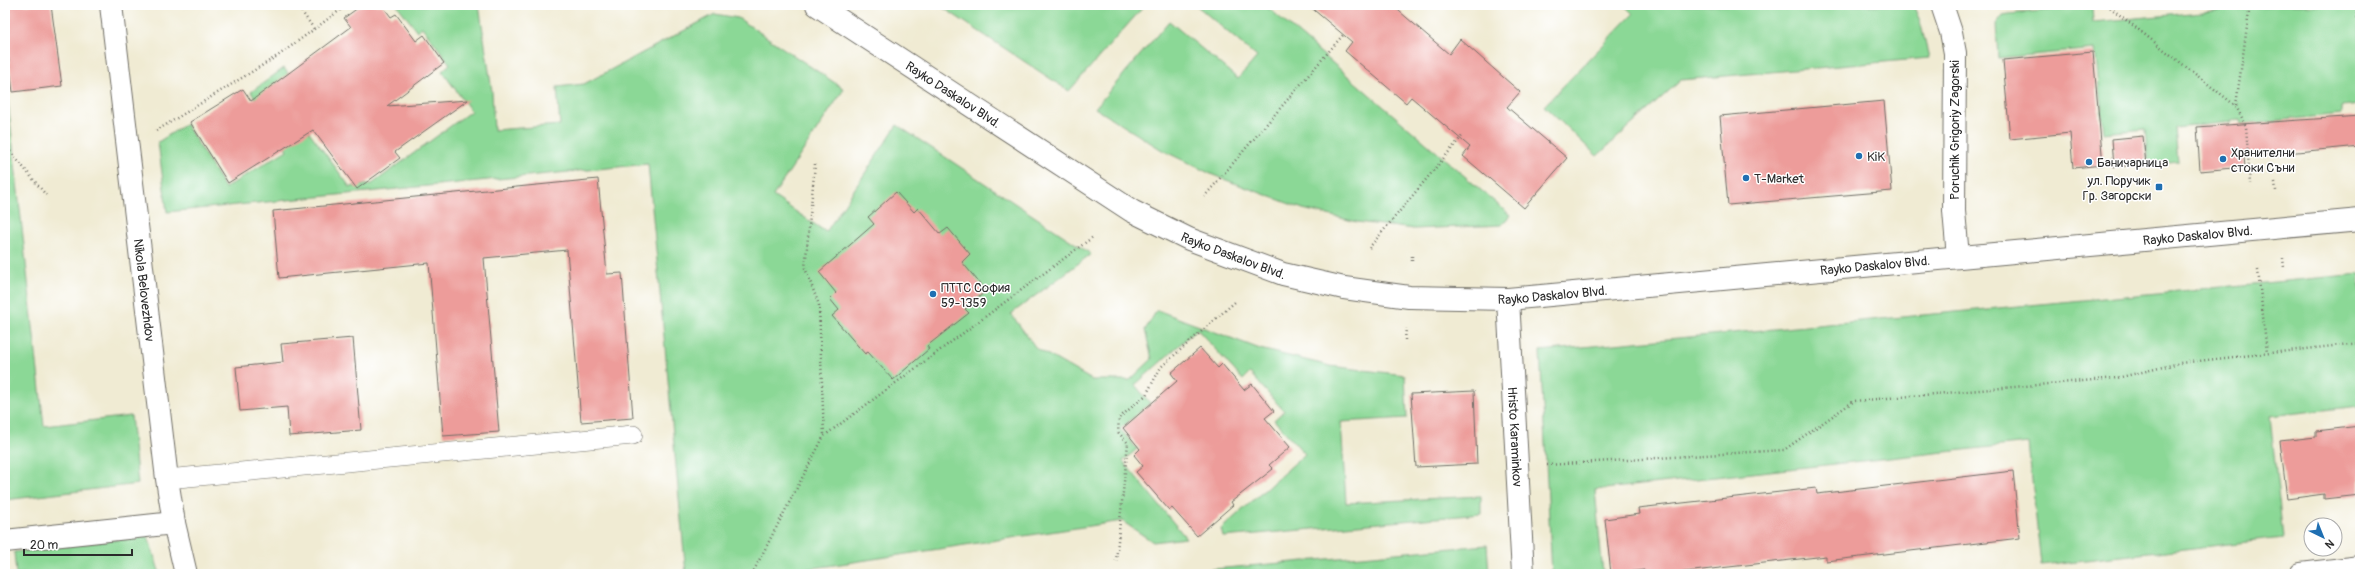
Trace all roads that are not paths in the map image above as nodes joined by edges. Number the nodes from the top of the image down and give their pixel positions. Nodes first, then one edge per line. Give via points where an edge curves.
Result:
1 (111, 5) edge
2 (817, 5) edge
3 (1942, 5) edge
4 (2360, 220) edge
5 (1958, 257) junction
6 (1508, 299) junction
7 (633, 435) dead end
8 (167, 479) junction
9 (174, 523) junction
10 (5, 541) edge
11 (2360, 567) edge
12 (186, 574) edge
13 (1523, 574) edge
14 (2301, 574) edge

1 - 8 street, Nikola Belovezhdov
2 - 6 street, Rayko Daskalov Blvd. via 1132,211 1189,239 1283,274 1344,288 1409,296
3 - 5 street, Poruchik Grigoriy Zagorski via 1952,32 1955,53 1954,210
4 - 5 street, Rayko Daskalov Blvd.
5 - 6 street, Rayko Daskalov Blvd.
6 - 13 street, Hristo Karaminkov
7 - 8 lane
8 - 9 street, Nikola Belovezhdov
9 - 10 street
9 - 12 street, Nikola Belovezhdov
11 - 14 street

